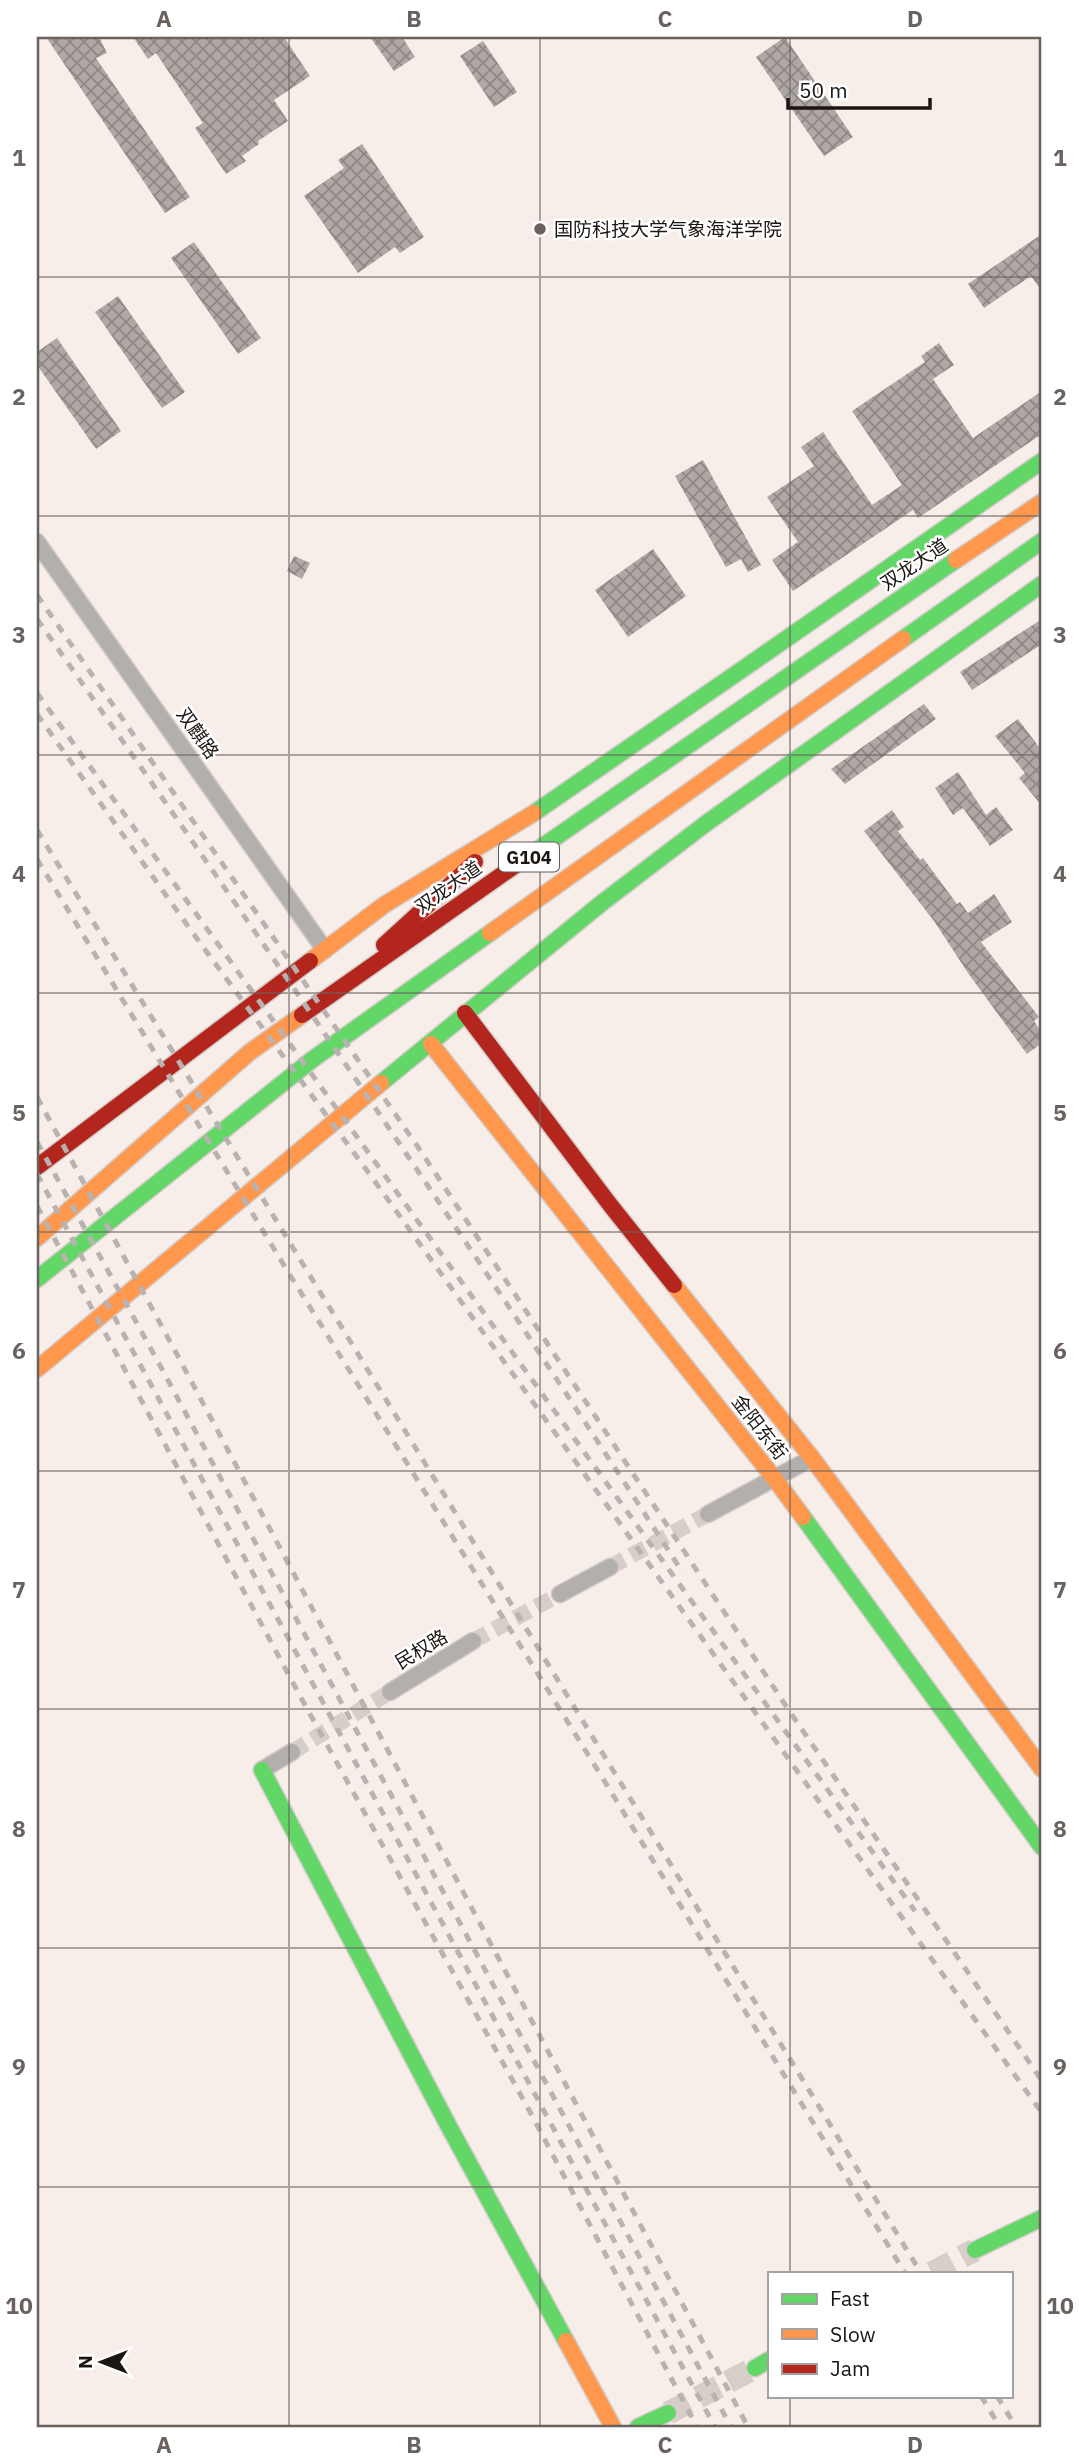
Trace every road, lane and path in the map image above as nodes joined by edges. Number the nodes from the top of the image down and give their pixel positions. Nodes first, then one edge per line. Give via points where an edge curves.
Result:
1 (1042, 461) edge
2 (1042, 502) edge
3 (1042, 541) edge
4 (37, 542) edge
5 (1042, 584) edge
6 (514, 827) junction
7 (325, 950) junction
8 (320, 1003) junction
9 (465, 1013) junction
10 (430, 1044) junction
11 (37, 1167) edge
12 (37, 1238) edge
13 (52, 1266) junction
14 (37, 1279) edge
15 (37, 1287) edge
16 (37, 1369) edge
17 (812, 1458) junction
18 (774, 1478) junction
19 (708, 1514) tunnel mouth
20 (610, 1567) tunnel mouth
21 (560, 1594) tunnel mouth
22 (473, 1642) tunnel mouth
23 (390, 1692) tunnel mouth
24 (292, 1752) tunnel mouth
25 (1042, 1769) edge
26 (262, 1770) joint
27 (1042, 1847) edge
28 (1042, 2218) edge
29 (975, 2250) tunnel mouth
30 (668, 2413) tunnel mouth
31 (613, 2427) edge
32 (638, 2427) edge

1 - 6 main road, 双龙大道
2 - 8 main road, 双龙大道 / G104
3 - 13 main road, G104 via 313,1059
4 - 7 street, 双麒路
5 - 9 main road via 708,822
6 - 7 main road via 384,905
6 - 8 main road
7 - 11 main road
8 - 12 main road, 双龙大道 / G104 via 250,1052
9 - 10 main road
9 - 17 main road, 金阳东街 via 611,1206
10 - 16 main road
10 - 18 main road, 金阳东街
13 - 14 main road
13 - 15 main road, G104
17 - 18 street
17 - 25 main road, 金阳东街
18 - 19 street
18 - 27 main road, 金阳东街
20 - 21 street
22 - 23 street, 民权路
24 - 26 street
26 - 31 main road
28 - 29 main road
30 - 32 main road

